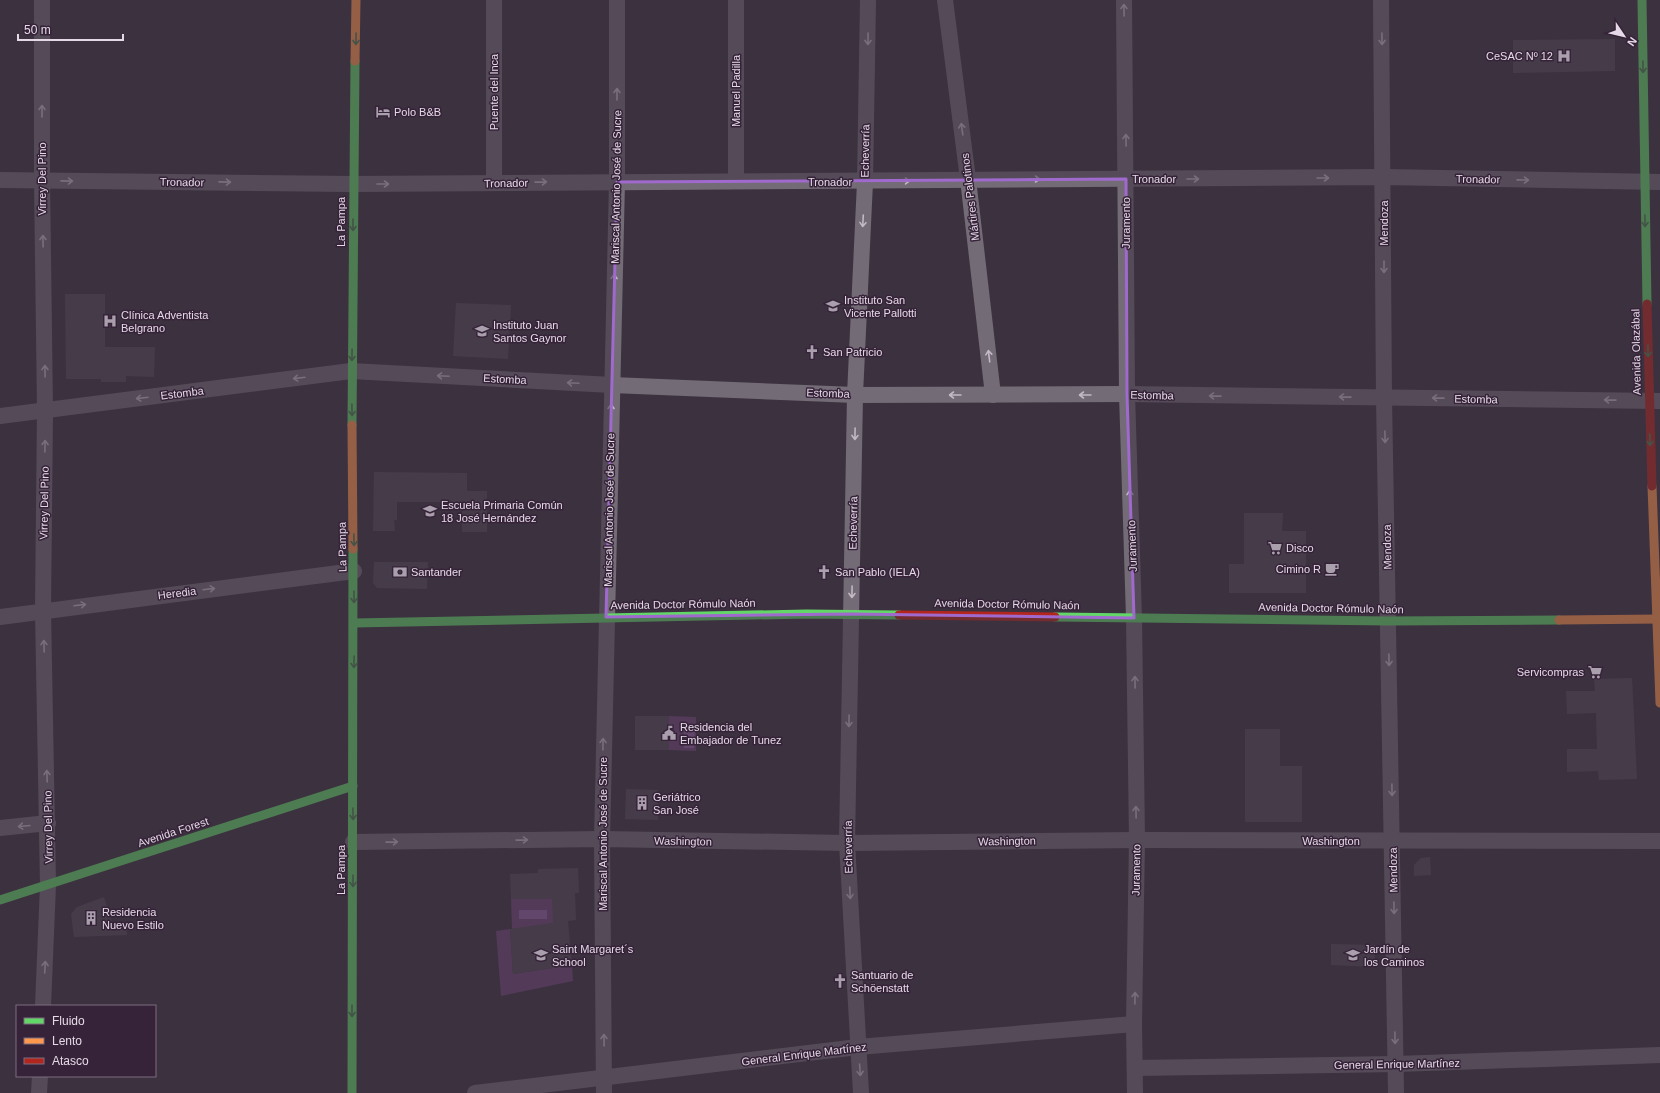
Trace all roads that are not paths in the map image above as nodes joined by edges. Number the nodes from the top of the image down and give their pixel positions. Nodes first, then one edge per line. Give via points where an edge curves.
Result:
1 (42, 0) edge
2 (356, 0) edge
3 (494, 0) edge
4 (617, 0) edge
5 (736, 0) edge
6 (868, 0) edge
7 (945, 0) edge
8 (1124, 0) edge
9 (1381, 0) edge
10 (1642, 0) edge
11 (1384, 177) junction
12 (968, 179) junction
13 (1126, 179) junction
14 (0, 180) edge
15 (42, 180) junction
16 (736, 181) junction
17 (617, 182) junction
18 (865, 182) junction
19 (1652, 182) edge
20 (494, 183) junction
21 (353, 184) junction
22 (351, 371) junction
23 (612, 385) junction
24 (855, 394) junction
25 (1127, 394) junction
26 (993, 395) junction
27 (1384, 398) junction
28 (1655, 401) edge
29 (45, 410) junction
30 (0, 416) edge
31 (354, 571) junction
32 (43, 610) junction
33 (851, 614) junction
34 (0, 617) edge
35 (606, 617) junction
36 (1134, 618) junction
37 (1658, 619) edge
38 (1388, 621) junction
39 (354, 623) junction
40 (1660, 702) edge
41 (352, 786) junction
42 (48, 823) junction
43 (0, 828) edge
44 (602, 839) junction
45 (1137, 840) junction
46 (1393, 841) junction
47 (1660, 841) edge
48 (353, 842) junction
49 (847, 843) junction
50 (48, 885) junction
51 (0, 900) edge
52 (43, 1005) edge
53 (1134, 1024) junction
54 (858, 1047) junction
55 (1660, 1055) edge
56 (1396, 1064) junction
57 (1135, 1068) junction
58 (40, 1077) edge
59 (604, 1086) edge
60 (39, 1093) edge
61 (352, 1093) edge
62 (475, 1093) edge
63 (861, 1093) edge
64 (1135, 1093) edge
65 (1396, 1093) edge

15 -> 1 street, Virrey Del Pino
2 -> 21 street, La Pampa
3 - 20 street, Puente del Inca
17 -> 4 street, Mariscal Antonio José de Sucre
5 - 16 street, Manuel Padilla
6 -> 18 street, Echeverría
12 -> 7 street, Mártires Palotinos
13 -> 8 street, Juramento
9 -> 11 street, Mendoza
10 -> 19 street, Avenida Olazábal
13 -> 11 street, Tronador
11 -> 19 street, Tronador
11 -> 27 street, Mendoza
12 -> 13 street, Tronador
18 -> 12 street, Tronador
26 -> 12 street, Mártires Palotinos
13 - 25 street, Juramento
14 - 15 street, Tronador
15 -> 21 street, Tronador
29 -> 15 street, Virrey Del Pino
16 - 17 street, Tronador
16 - 18 street, Tronador
20 -> 17 street, Tronador
23 -> 17 street, Mariscal Antonio José de Sucre
18 -> 24 street, Echeverría
19 -> 28 street, Avenida Olazábal
21 -> 20 street, Tronador
21 -> 22 street, La Pampa
23 -> 22 street, Estomba
22 -> 29 street, Estomba
22 -> 31 street, La Pampa
23 - 24 street, Estomba
35 -> 23 street, Mariscal Antonio José de Sucre
26 -> 24 street, Estomba
24 -> 33 street, Echeverría
25 -> 26 street, Estomba
27 -> 25 street, Estomba
36 -> 25 street, Juramento
28 -> 27 street, Estomba
27 -> 38 street, Mendoza
28 -> 37 street, Avenida Olazábal
29 - 30 street, Estomba
32 -> 29 street, Virrey Del Pino
32 -> 31 street, Heredia
31 -> 39 street, La Pampa
32 - 34 street, Heredia
42 -> 32 street, Virrey Del Pino
33 - 35 street, Avenida Doctor Rómulo Naón
33 - 36 street, Avenida Doctor Rómulo Naón
33 -> 49 street, Echeverría
35 - 39 street, Avenida Doctor Rómulo Naón
44 -> 35 street, Mariscal Antonio José de Sucre
36 - 38 street, Avenida Doctor Rómulo Naón
45 -> 36 street, Juramento
37 - 38 street, Avenida Doctor Rómulo Naón
37 - 40 street, Avenida Olazábal
38 -> 46 street, Mendoza
39 -> 41 street, La Pampa
41 -> 48 street, La Pampa
41 - 50 street, Avenida Forest
42 -> 43 street
42 - 50 street, Virrey Del Pino
48 -> 44 street, Washington
44 - 49 street, Washington
59 -> 44 street, Mariscal Antonio José de Sucre
45 - 46 street, Washington
45 - 49 street, Washington
53 -> 45 street, Juramento
46 - 47 street, Washington
46 -> 56 street, Mendoza
48 -> 61 street, La Pampa
49 -> 54 street, Echeverría
50 - 51 street, Avenida Forest
52 -> 50 street, Virrey Del Pino
53 - 54 street, General Enrique Martínez
53 - 57 street, Juramento
54 - 59 street, General Enrique Martínez
54 -> 63 street, Echeverría
55 - 56 street, General Enrique Martínez
56 - 57 street, General Enrique Martínez
56 - 65 street, Mendoza
57 - 64 street, Juramento
58 - 60 street
59 - 62 street, General Enrique Martínez

